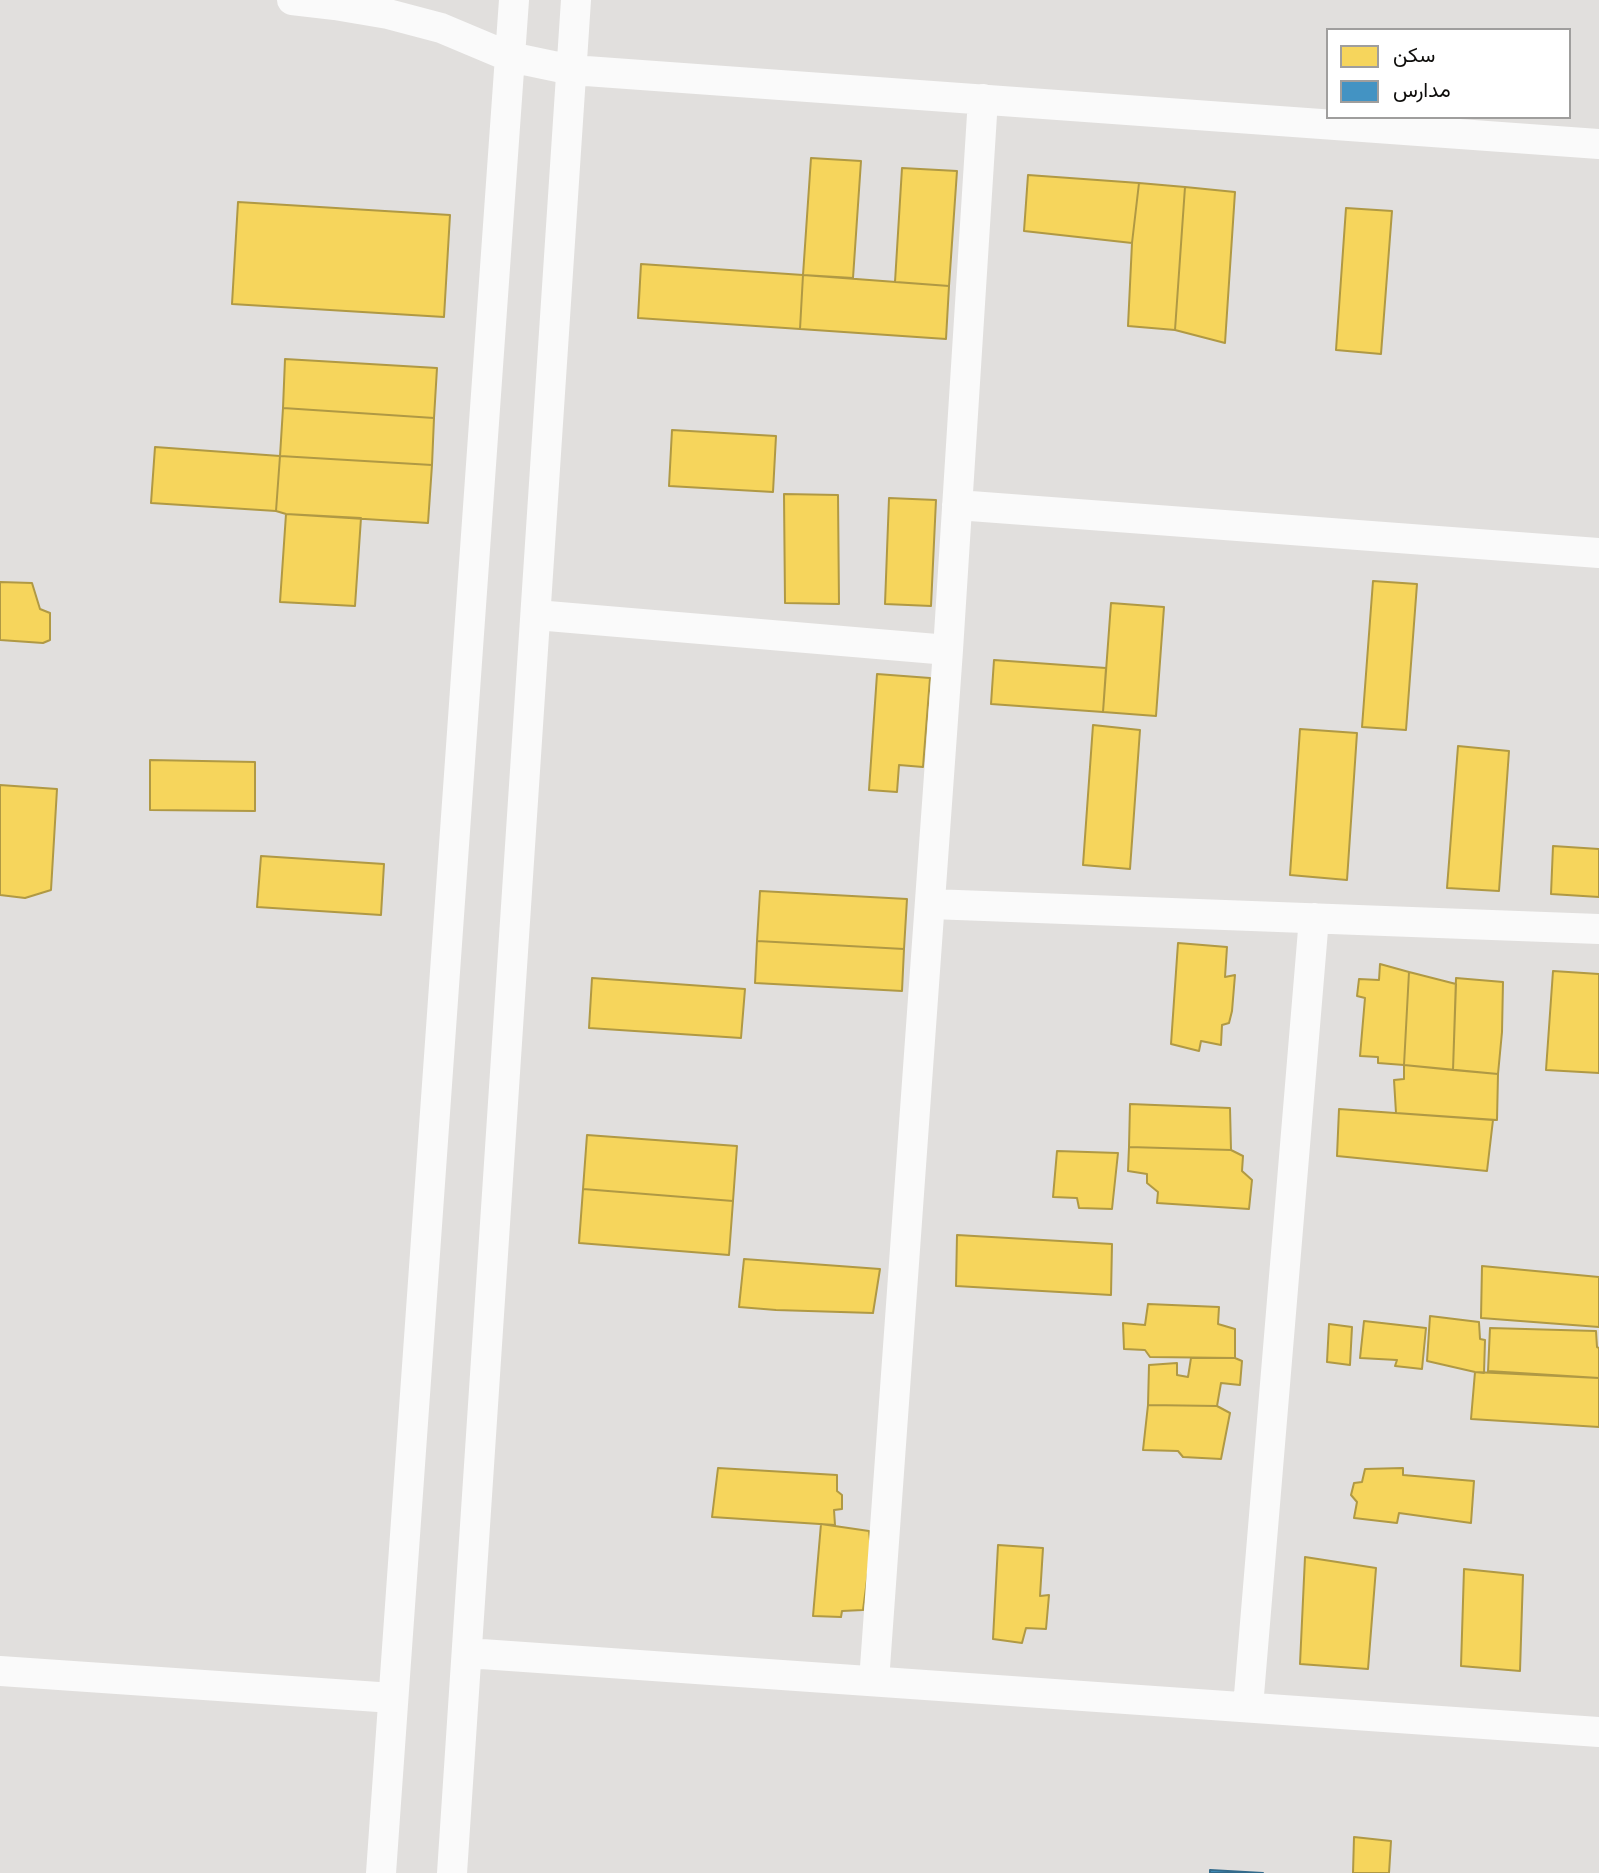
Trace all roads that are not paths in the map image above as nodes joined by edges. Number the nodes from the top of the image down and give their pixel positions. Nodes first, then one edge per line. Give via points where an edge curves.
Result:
1 (292, 0) edge
2 (514, 0) edge
3 (576, 0) edge
4 (510, 57) junction
5 (572, 70) junction
6 (983, 99) junction
7 (1599, 144) edge
8 (957, 505) junction
9 (1599, 553) edge
10 (536, 615) junction
11 (948, 650) junction
12 (931, 904) junction
13 (1314, 918) junction
14 (1599, 929) edge
15 (467, 1653) junction
16 (0, 1671) edge
17 (874, 1681) junction
18 (393, 1698) junction
19 (1248, 1707) junction
20 (1599, 1732) edge
21 (382, 1873) edge
22 (452, 1873) edge

1 - 4 street via 441,27
2 - 4 street
3 - 5 street
4 - 5 street
4 - 18 street
5 - 6 street
5 - 10 street
6 - 7 street
6 - 8 street
8 - 9 street
8 - 11 street
10 - 11 street
10 - 15 street
11 - 12 street
12 - 13 street
12 - 17 street
13 - 14 street
13 - 19 street
15 - 17 street
15 - 22 street
16 - 18 street
17 - 19 street
18 - 21 street
19 - 20 street

